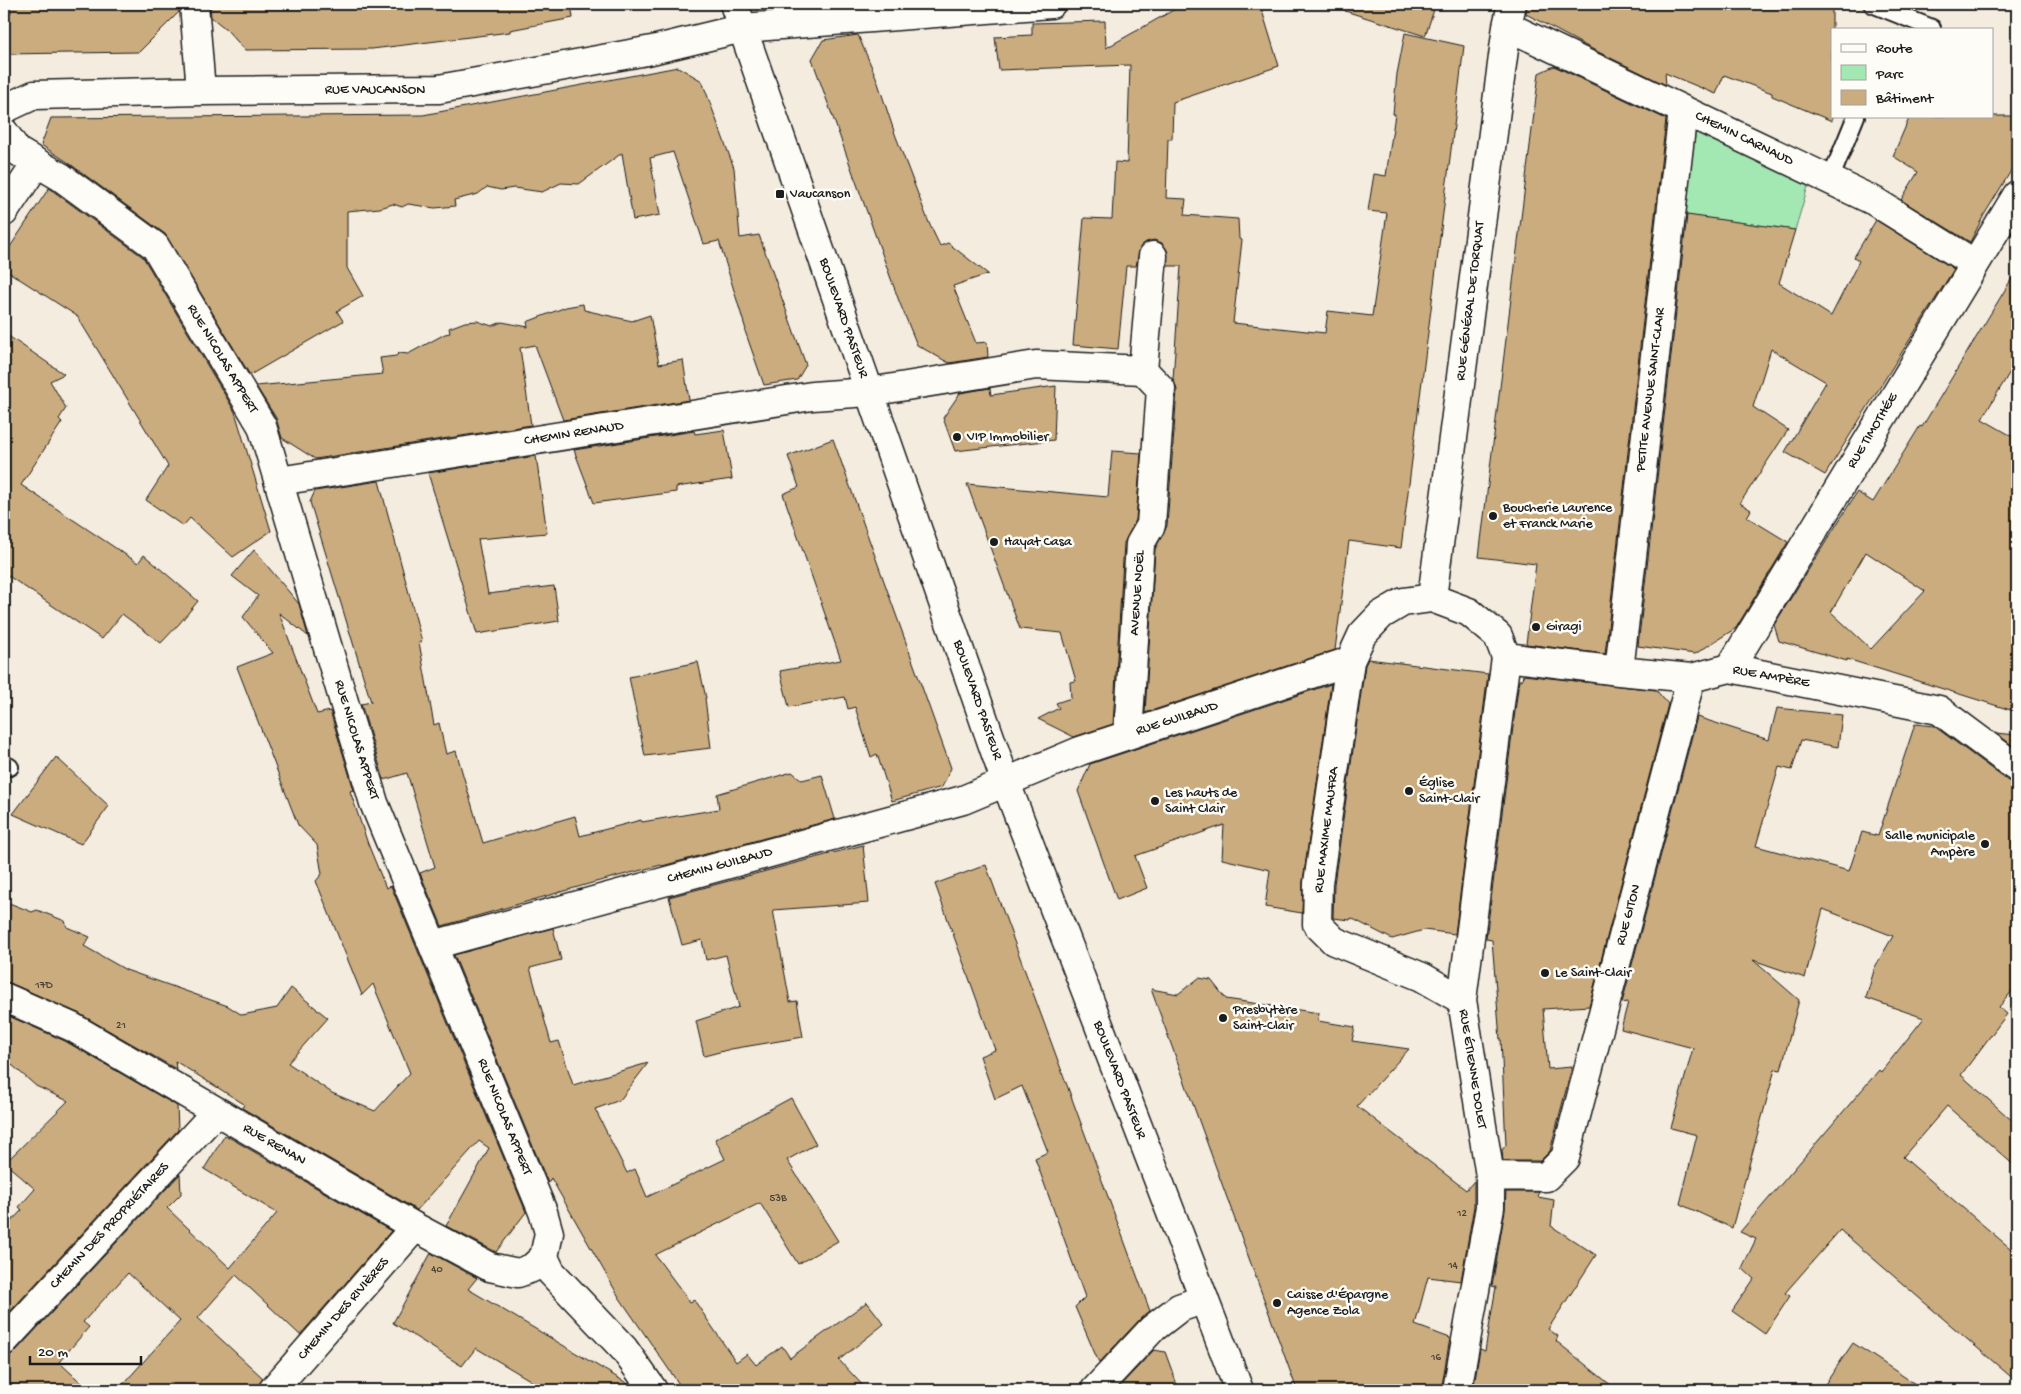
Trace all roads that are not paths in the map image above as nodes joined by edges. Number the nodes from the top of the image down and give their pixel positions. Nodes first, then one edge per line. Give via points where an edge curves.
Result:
1 (194, 4) edge
2 (1051, 4) edge
3 (1872, 4) edge
4 (1509, 15) edge
5 (739, 16) edge
6 (1894, 21) edge
7 (1932, 28) edge
8 (201, 91) junction
9 (4, 109) edge
10 (1684, 110) junction
11 (1855, 118) edge
12 (4, 132) edge
13 (36, 164) junction
14 (1830, 180) junction
15 (2017, 195) edge
16 (4, 212) edge
17 (1152, 256) dead end
18 (1975, 264) junction
19 (1143, 370) junction
20 (869, 392) junction
21 (279, 481) junction
22 (1432, 598) junction
23 (1506, 656) junction
24 (1350, 661) junction
25 (1730, 668) junction
26 (1619, 671) junction
27 (1691, 678) junction
28 (1128, 735) junction
29 (2017, 768) edge
30 (1006, 783) junction
31 (433, 945) junction
32 (4, 997) edge
33 (1462, 1000) junction
34 (216, 1112) junction
35 (1490, 1176) junction
36 (415, 1227) junction
37 (544, 1257) junction
38 (1204, 1299) junction
39 (4, 1341) edge
40 (273, 1390) edge
41 (653, 1390) edge
42 (1095, 1390) edge
43 (1238, 1390) edge
44 (1457, 1390) edge

1 - 8 street
2 - 5 street, RUE VAUCANSON
3 - 6 lane
4 - 10 street, CHEMIN CARNAUD
4 - 22 street, RUE GÉNÉRAL DE TORQUAT
5 - 8 street, RUE VAUCANSON via 652,50 439,89
5 - 20 street, BOULEVARD PASTEUR
6 - 7 lane
8 - 9 street, RUE VAUCANSON via 34,95
10 - 14 street, CHEMIN CARNAUD
10 - 26 street, PETITE AVENUE SAINT-CLAIR
11 - 14 lane
12 - 13 street, RUE NICOLAS APPERT via 17,151
13 - 16 street
13 - 21 street, RUE NICOLAS APPERT via 61,177 155,246 262,426
14 - 18 street, CHEMIN CARNAUD via 1874,201
15 - 18 street, RUE TIMOTHÉE
17 - 19 street
18 - 25 street, RUE TIMOTHÉE
19 - 20 street via 1036,365
19 - 28 street, AVENUE NOËL via 1161,389 1151,525 1140,544
20 - 21 street, CHEMIN RENAUD via 812,396
20 - 30 street, BOULEVARD PASTEUR
21 - 31 street, RUE NICOLAS APPERT via 374,802
22 - 23 street via 1469,612 1498,636
22 - 24 street, RUE MAXIME MAUFRA via 1403,602 1381,615 1362,635
23 - 26 street, RUE AMPÈRE
23 - 33 street, RUE ÉTIENNE DOLET
24 - 28 street, RUE GUILBAUD
24 - 33 street, RUE MAXIME MAUFRA via 1318,883 1317,924 1334,941 1422,977
25 - 27 street, RUE AMPÈRE
25 - 29 street, RUE AMPÈRE via 1939,710
26 - 27 street, RUE AMPÈRE
27 - 35 street, RUE GITON via 1565,1158 1546,1177
28 - 30 street, RUE GUILBAUD via 1080,751
30 - 31 street, CHEMIN GUILBAUD via 953,802
30 - 38 street, BOULEVARD PASTEUR
31 - 37 street, RUE NICOLAS APPERT via 543,1212 549,1233
32 - 34 street, RUE RENAN via 72,1027
33 - 35 street, RUE ÉTIENNE DOLET
34 - 36 street, RUE RENAN
34 - 39 street, CHEMIN DES PROPRIÉTAIRES
35 - 44 street, RUE ÉTIENNE DOLET via 1490,1208
36 - 37 street, RUE RENAN via 490,1267 518,1273 532,1268
36 - 40 street, CHEMIN DES RIVIÈRES
37 - 41 street via 551,1272 624,1350
38 - 42 street via 1179,1308 1152,1329
38 - 43 street, BOULEVARD PASTEUR

